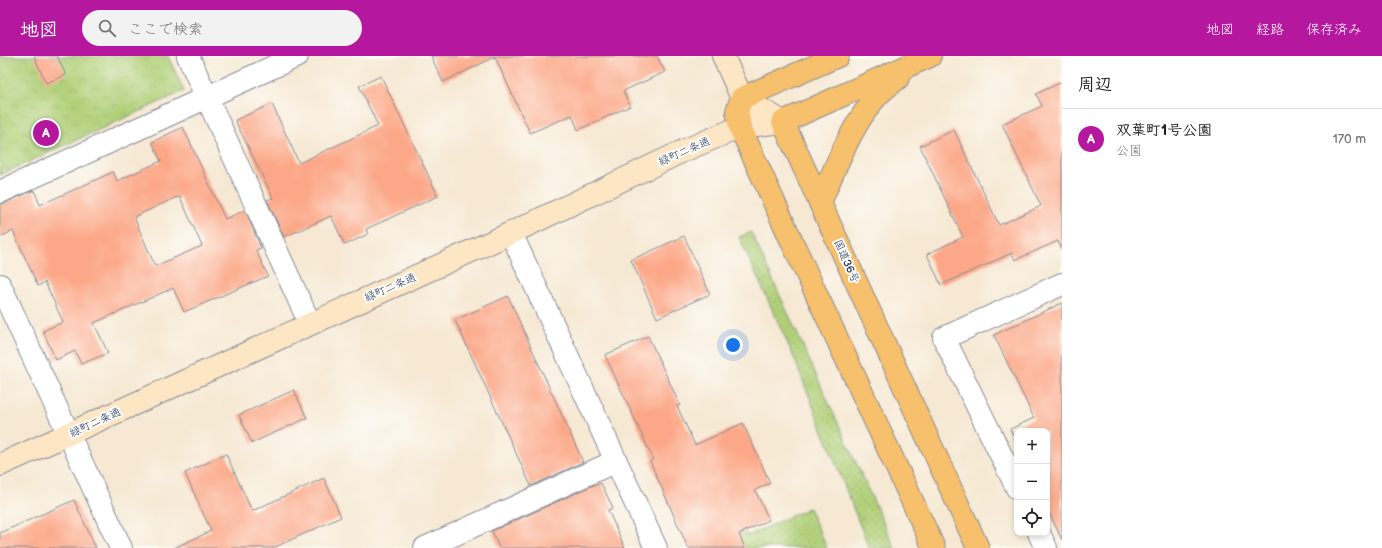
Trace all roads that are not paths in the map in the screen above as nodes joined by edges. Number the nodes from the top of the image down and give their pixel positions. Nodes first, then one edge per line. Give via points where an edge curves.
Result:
1 (188, 56) edge
2 (297, 56) edge
3 (723, 56) edge
4 (838, 56) edge
5 (924, 59) edge
6 (207, 97) junction
7 (742, 98) junction
8 (783, 122) junction
9 (740, 127) junction
10 (0, 192) edge
11 (820, 202) junction
12 (511, 232) junction
13 (1062, 284) edge
14 (0, 285) edge
15 (310, 324) junction
16 (68, 434) junction
17 (616, 461) junction
18 (0, 465) edge
19 (1014, 482) edge
20 (1040, 536) edge
21 (121, 548) edge
22 (425, 548) edge
23 (656, 548) edge
24 (934, 548) edge
25 (978, 548) edge
26 (1046, 548) edge

1 - 6 street
2 - 6 street
3 - 7 street
4 - 7 highway
5 - 8 highway
5 - 11 highway via 879,94 865,112 839,158
6 - 10 street
6 - 15 street
7 - 8 street
7 - 9 highway via 737,111
8 - 9 street, 緑町二条通
8 - 11 highway, 国道36号
9 - 12 street, 緑町二条通
9 - 24 highway
11 - 25 highway, 国道36号
12 - 15 street, 緑町二条通
12 - 17 street
13 - 19 street via 944,338
14 - 16 street
15 - 16 street, 緑町二条通
16 - 18 street, 緑町二条通
16 - 21 street
17 - 22 street
17 - 23 street
20 - 26 street

